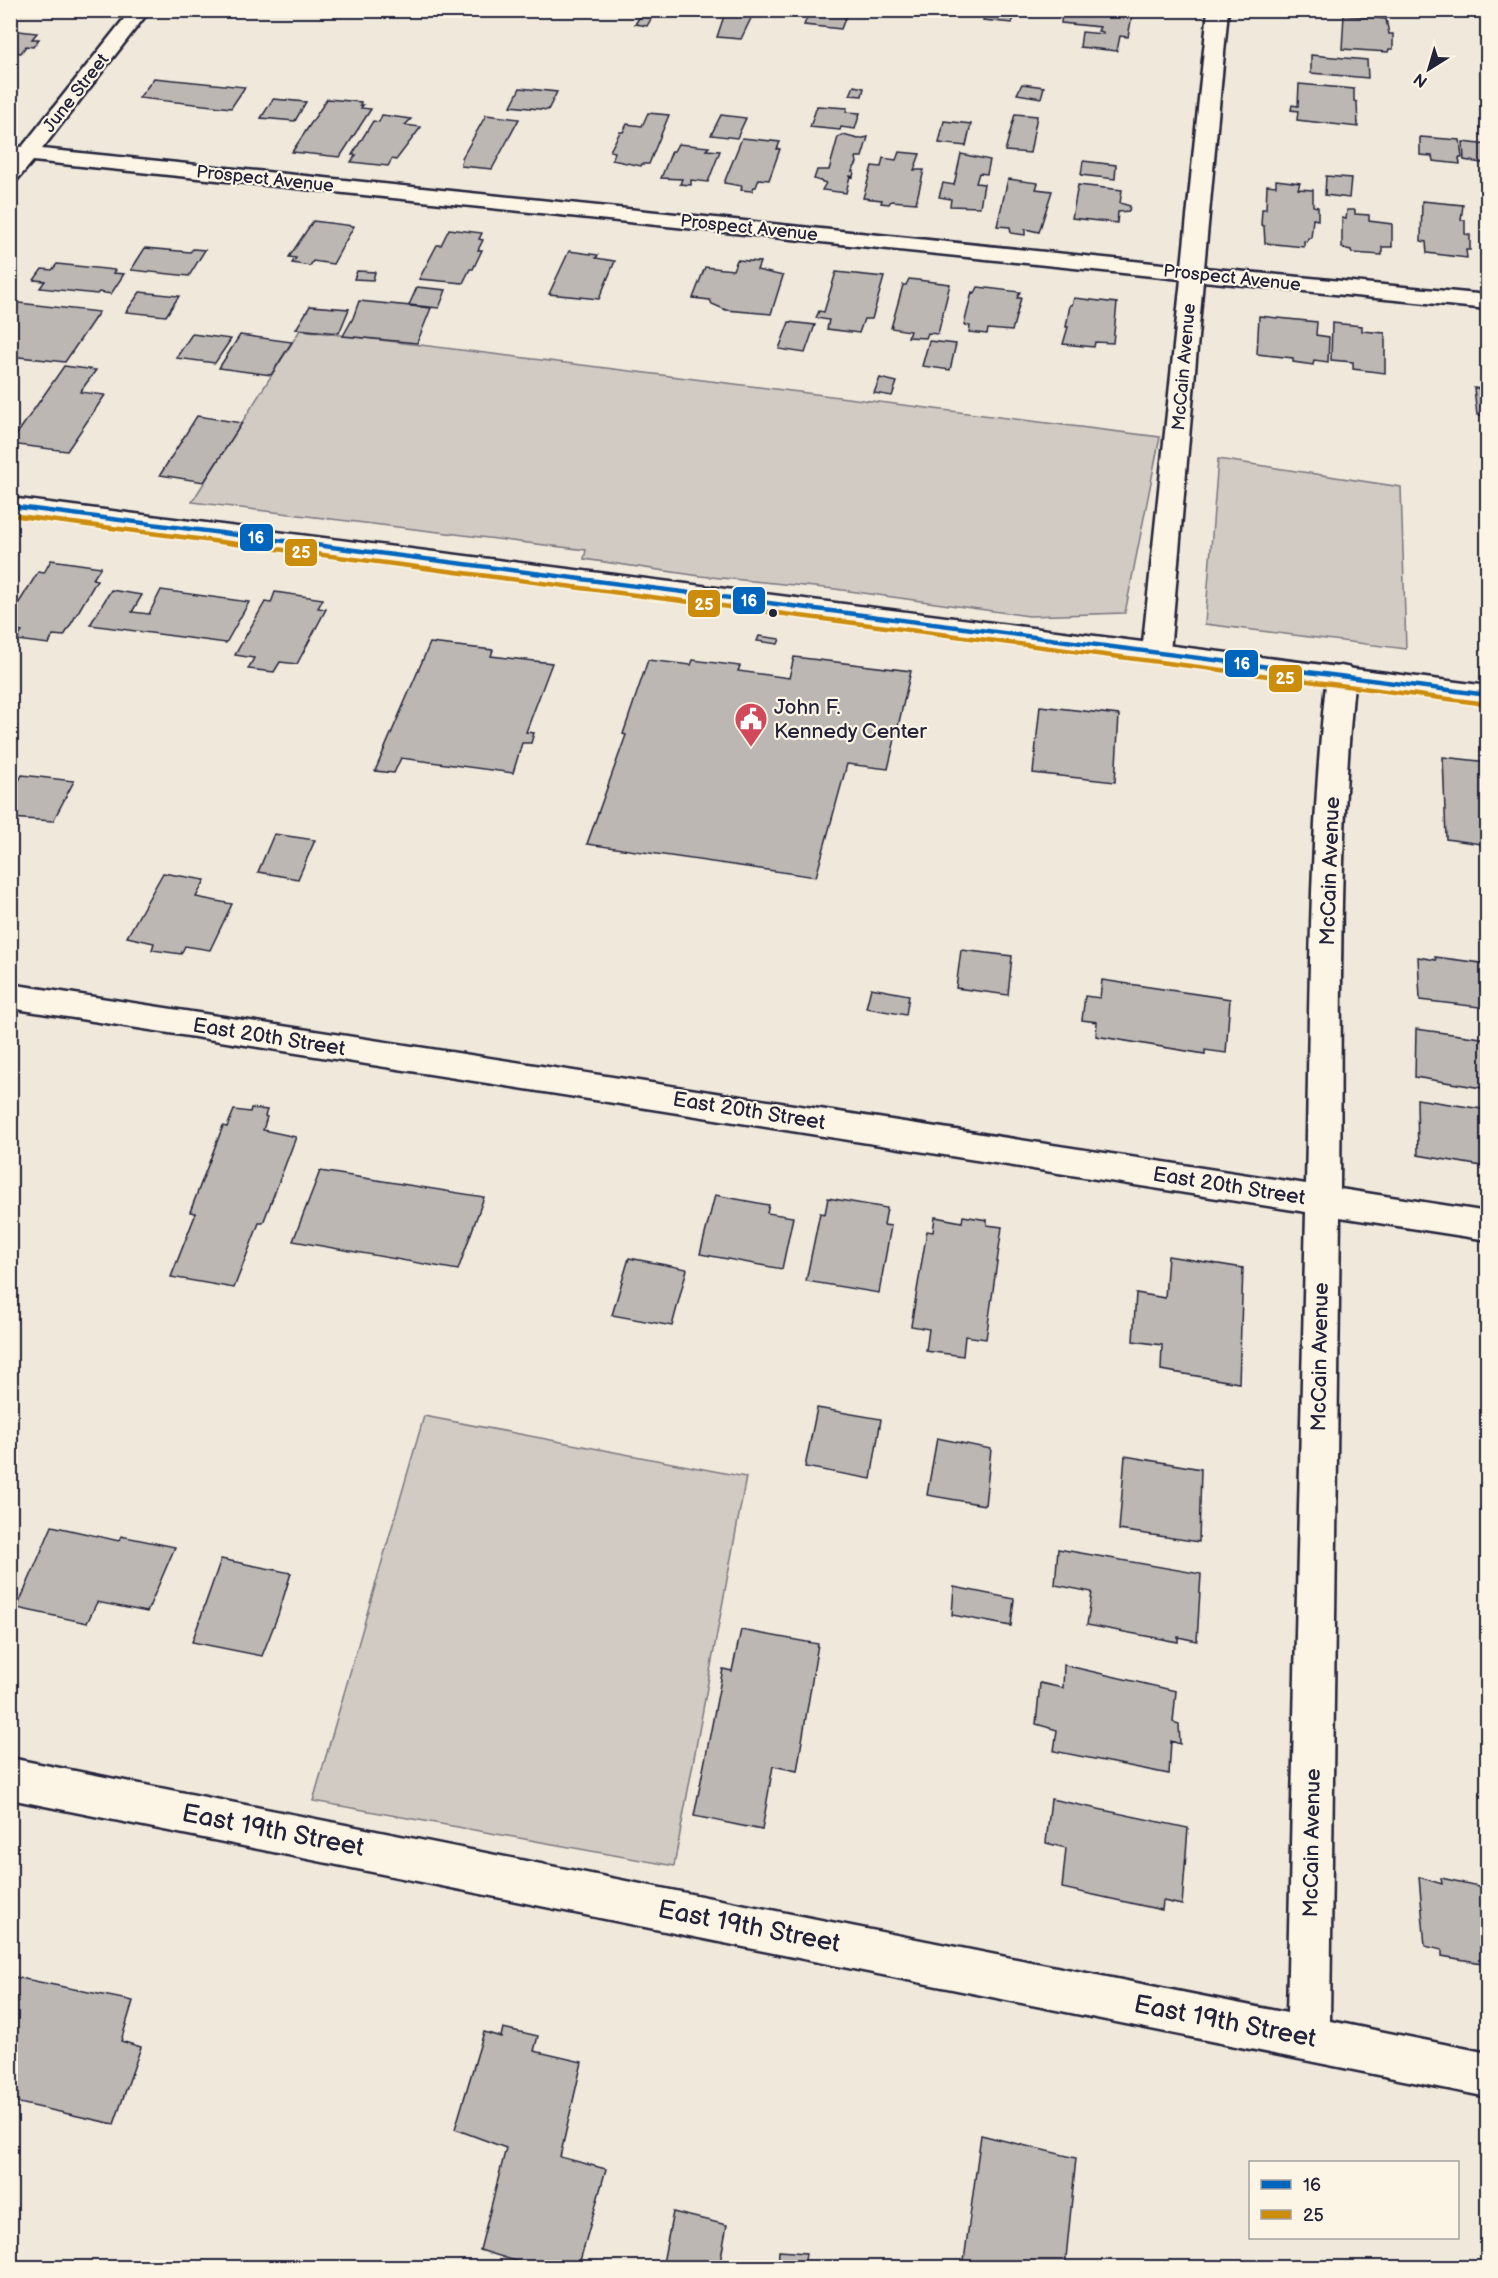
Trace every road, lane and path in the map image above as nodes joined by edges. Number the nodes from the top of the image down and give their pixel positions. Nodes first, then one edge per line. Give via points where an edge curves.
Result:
1 (141, 10) edge
2 (1218, 10) edge
3 (19, 153) edge
4 (10, 176) edge
5 (1193, 274) junction
6 (1488, 302) edge
7 (10, 506) edge
8 (1156, 652) junction
9 (1341, 675) junction
10 (1488, 695) edge
11 (10, 996) edge
12 (1323, 1200) junction
13 (1488, 1226) edge
14 (10, 1778) edge
15 (1308, 2039) junction
16 (1488, 2075) edge

1 - 3 street, June Street
2 - 5 street, McCain Avenue
3 - 4 street, June Street
3 - 5 street, Prospect Avenue
5 - 6 street, Prospect Avenue
5 - 8 street, McCain Avenue
7 - 8 street
8 - 9 street
9 - 10 street
9 - 12 street, McCain Avenue via 1329,857
11 - 12 street, East 20th Street
12 - 13 street, East 20th Street
12 - 15 street, McCain Avenue
14 - 15 street, East 19th Street
15 - 16 street, East 19th Street

